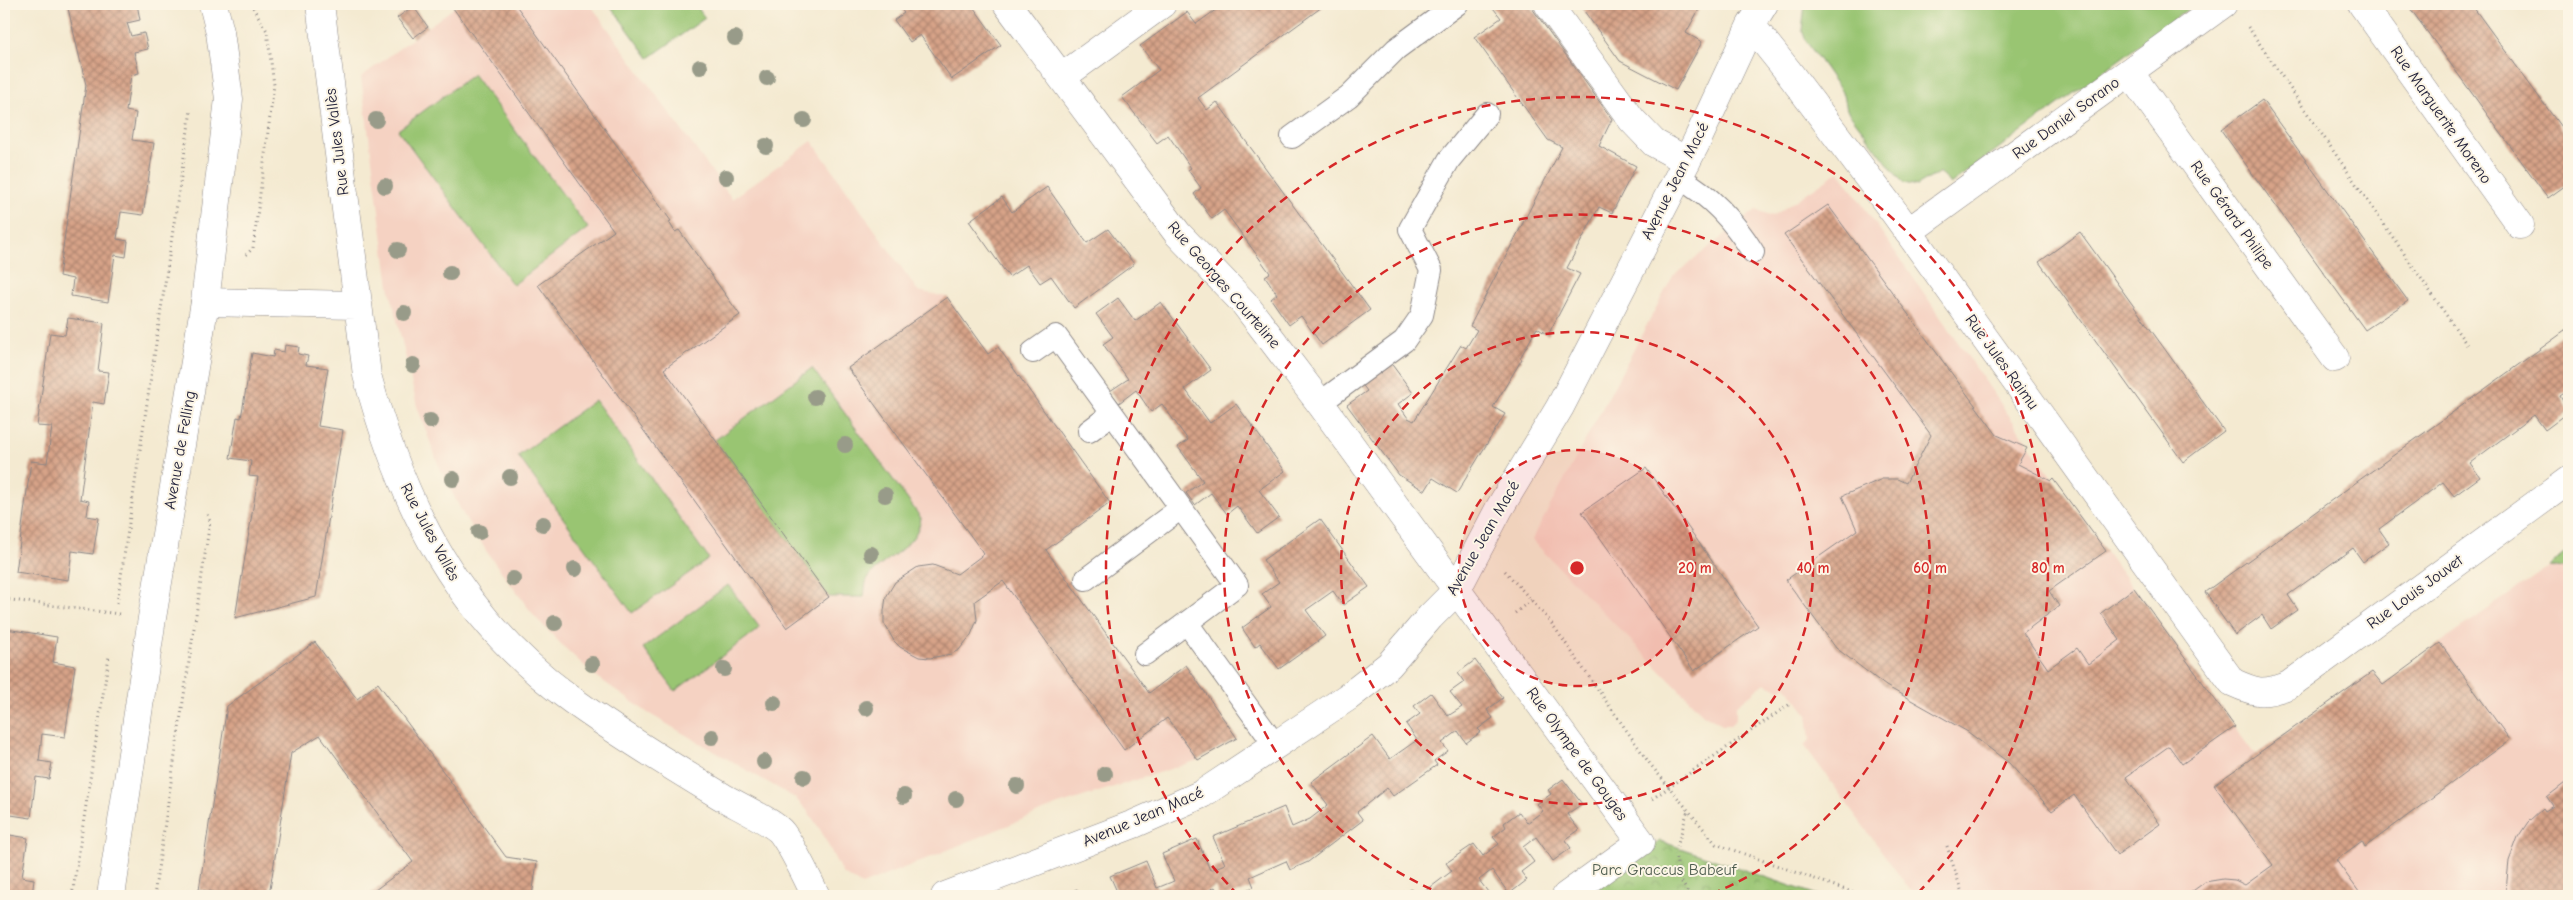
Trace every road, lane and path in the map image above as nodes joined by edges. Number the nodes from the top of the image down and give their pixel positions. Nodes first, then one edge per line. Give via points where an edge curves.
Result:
1 (213, 4) edge
2 (320, 4) edge
3 (1007, 4) edge
4 (1162, 4) edge
5 (1457, 4) edge
6 (1548, 4) edge
7 (2362, 4) edge
8 (2233, 12) edge
9 (1757, 15) edge
10 (2130, 72) junction
11 (1062, 78) junction
12 (193, 105) dead end
13 (1487, 114) dead end
14 (1292, 137) dead end
15 (1682, 169) junction
16 (2520, 225) dead end
17 (1908, 232) junction
18 (1753, 252) dead end
19 (205, 302) junction
20 (356, 305) junction
21 (2467, 345) dead end
22 (1033, 352) dead end
23 (2335, 358) dead end
24 (1320, 402) junction
25 (1112, 414) junction
26 (1089, 431) dead end
27 (2569, 480) edge
28 (1181, 508) junction
29 (1500, 567) dead end
30 (1086, 579) dead end
31 (1456, 592) junction
32 (4, 599) edge
33 (115, 613) junction
34 (152, 618) junction
35 (114, 623) dead end
36 (1187, 623) junction
37 (109, 652) dead end
38 (1145, 654) dead end
39 (2256, 693) joint
40 (1790, 704) dead end
41 (1276, 745) junction
42 (1668, 786) junction
43 (1688, 810) junction
44 (1626, 820) junction
45 (1948, 846) dead end
46 (72, 896) edge
47 (111, 896) edge
48 (816, 896) edge
49 (945, 896) edge
50 (1566, 896) edge
51 (1690, 896) edge
52 (1863, 896) edge
53 (1963, 896) edge

1 - 19 street, Avenue de Felling via 229,99
2 - 20 street, Rue Jules Vallès
3 - 11 street, Rue Georges Courteline
4 - 11 street
5 - 14 lane via 1396,49 1349,96
6 - 15 street via 1632,120
7 - 16 street, Rue Marguerite Moreno
8 - 10 street, Rue Daniel Sorano
8 - 21 path
9 - 15 street, Avenue Jean Macé
9 - 17 street, Rue Jules Raimu via 1787,70
10 - 17 street, Rue Daniel Sorano
10 - 23 street, Rue Gérard Philipe
11 - 24 street, Rue Georges Courteline via 1178,234 1244,303
12 - 33 path
13 - 24 lane via 1449,160 1410,229 1431,270 1422,315 1404,341
15 - 18 lane via 1698,189 1724,211
15 - 31 street, Avenue Jean Macé via 1560,407 1499,509
17 - 39 street, Rue Jules Raimu via 2232,682
19 - 20 street
19 - 34 street, Avenue de Felling
20 - 48 street, Rue Jules Vallès via 367,375 381,428 426,531 454,581 505,644 571,699 781,832
22 - 25 lane via 1056,336
24 - 31 street, Rue Georges Courteline
25 - 26 lane
25 - 28 lane
27 - 39 street, Rue Louis Jouvet via 2289,685
28 - 30 lane
28 - 36 lane via 1237,585
29 - 42 path via 1550,620
31 - 41 street, Avenue Jean Macé via 1389,665
31 - 44 street, Rue Olympe de Gouges
32 - 33 path
33 - 34 path
33 - 35 path
34 - 47 street, Avenue de Felling
36 - 38 lane
36 - 41 lane
37 - 46 path
40 - 42 path
41 - 49 street, Avenue Jean Macé via 1202,794 1134,824
42 - 43 path
42 - 44 path
43 - 51 path via 1674,854 1680,879
43 - 52 path via 1716,844
44 - 50 street, Rue Olympe de Gouges via 1641,842
45 - 53 path

